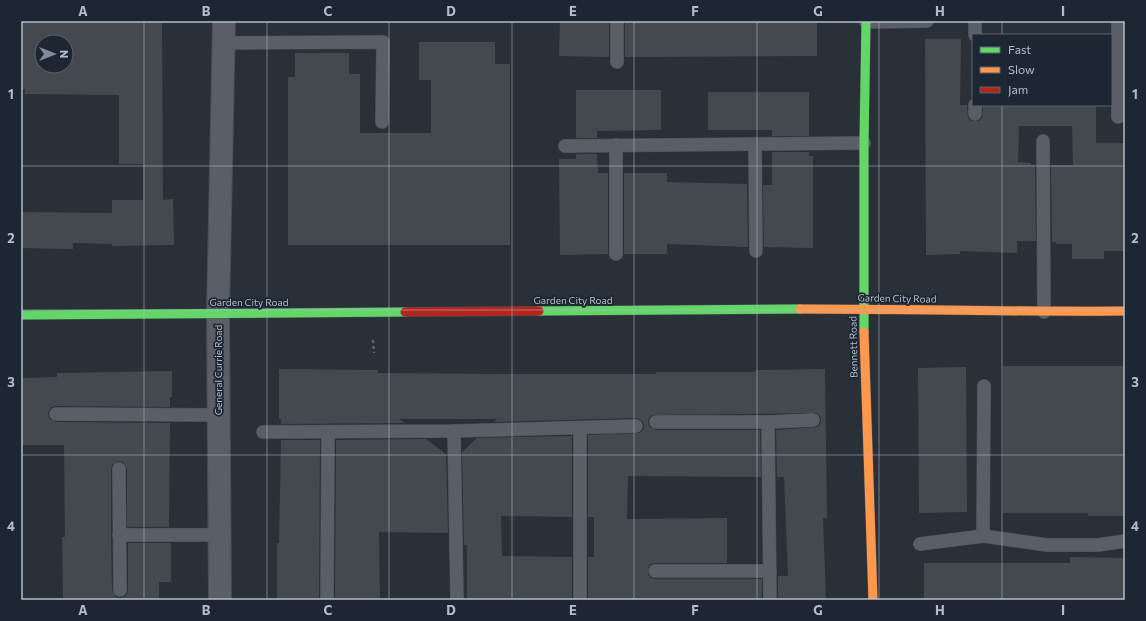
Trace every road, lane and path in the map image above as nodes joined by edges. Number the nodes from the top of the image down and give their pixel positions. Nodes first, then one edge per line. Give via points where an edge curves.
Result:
1 (224, 21) edge
2 (617, 21) edge
3 (927, 21) edge
4 (975, 21) edge
5 (1118, 21) edge
6 (866, 22) edge
7 (975, 34) edge
8 (224, 44) junction
9 (617, 62) dead end
10 (1114, 70) edge
11 (1118, 117) dead end
12 (382, 122) dead end
13 (1044, 142) dead end
14 (864, 143) junction
15 (755, 144) junction
16 (616, 145) junction
17 (565, 146) dead end
18 (756, 251) dead end
19 (616, 254) dead end
20 (864, 309) junction
21 (1125, 311) edge
22 (1044, 312) junction
23 (218, 313) junction
24 (21, 315) edge
25 (373, 340) dead end
26 (374, 353) dead end
27 (984, 386) dead end
28 (56, 414) dead end
29 (218, 415) junction
30 (814, 420) dead end
31 (656, 422) dead end
32 (768, 422) junction
33 (636, 426) dead end
34 (580, 428) junction
35 (454, 431) junction
36 (263, 432) dead end
37 (328, 432) junction
38 (119, 469) dead end
39 (119, 535) junction
40 (219, 535) junction
41 (983, 536) junction
42 (1125, 541) edge
43 (920, 544) dead end
44 (655, 571) dead end
45 (770, 571) junction
46 (120, 590) dead end
47 (220, 600) edge
48 (326, 600) edge
49 (457, 600) edge
50 (580, 600) edge
51 (770, 600) edge
52 (873, 600) edge

1 - 8 street, General Currie Road
2 - 9 lane
3 - 6 lane
4 - 7 lane
5 - 10 lane
6 - 14 street, Bennett Road
8 - 12 lane via 383,42
8 - 23 street, General Currie Road
10 - 11 lane
13 - 22 lane
14 - 15 lane
14 - 20 street, Bennett Road
15 - 16 lane
15 - 18 lane
16 - 17 lane
16 - 19 lane
20 - 22 street, Garden City Road
20 - 23 street, Garden City Road
20 - 52 street, Bennett Road
21 - 22 street, Garden City Road
23 - 24 street, Garden City Road
23 - 29 street, General Currie Road
25 - 26 path
27 - 41 lane
28 - 29 lane
29 - 40 street, General Currie Road
30 - 32 lane
31 - 32 lane
32 - 45 lane
33 - 34 lane
34 - 35 lane
34 - 50 lane
35 - 37 lane
35 - 49 lane
36 - 37 lane
37 - 48 lane
38 - 39 lane
39 - 40 lane
39 - 46 lane
40 - 47 street, General Currie Road
41 - 42 lane via 1047,545 1098,545
41 - 43 lane
44 - 45 lane
45 - 51 lane

